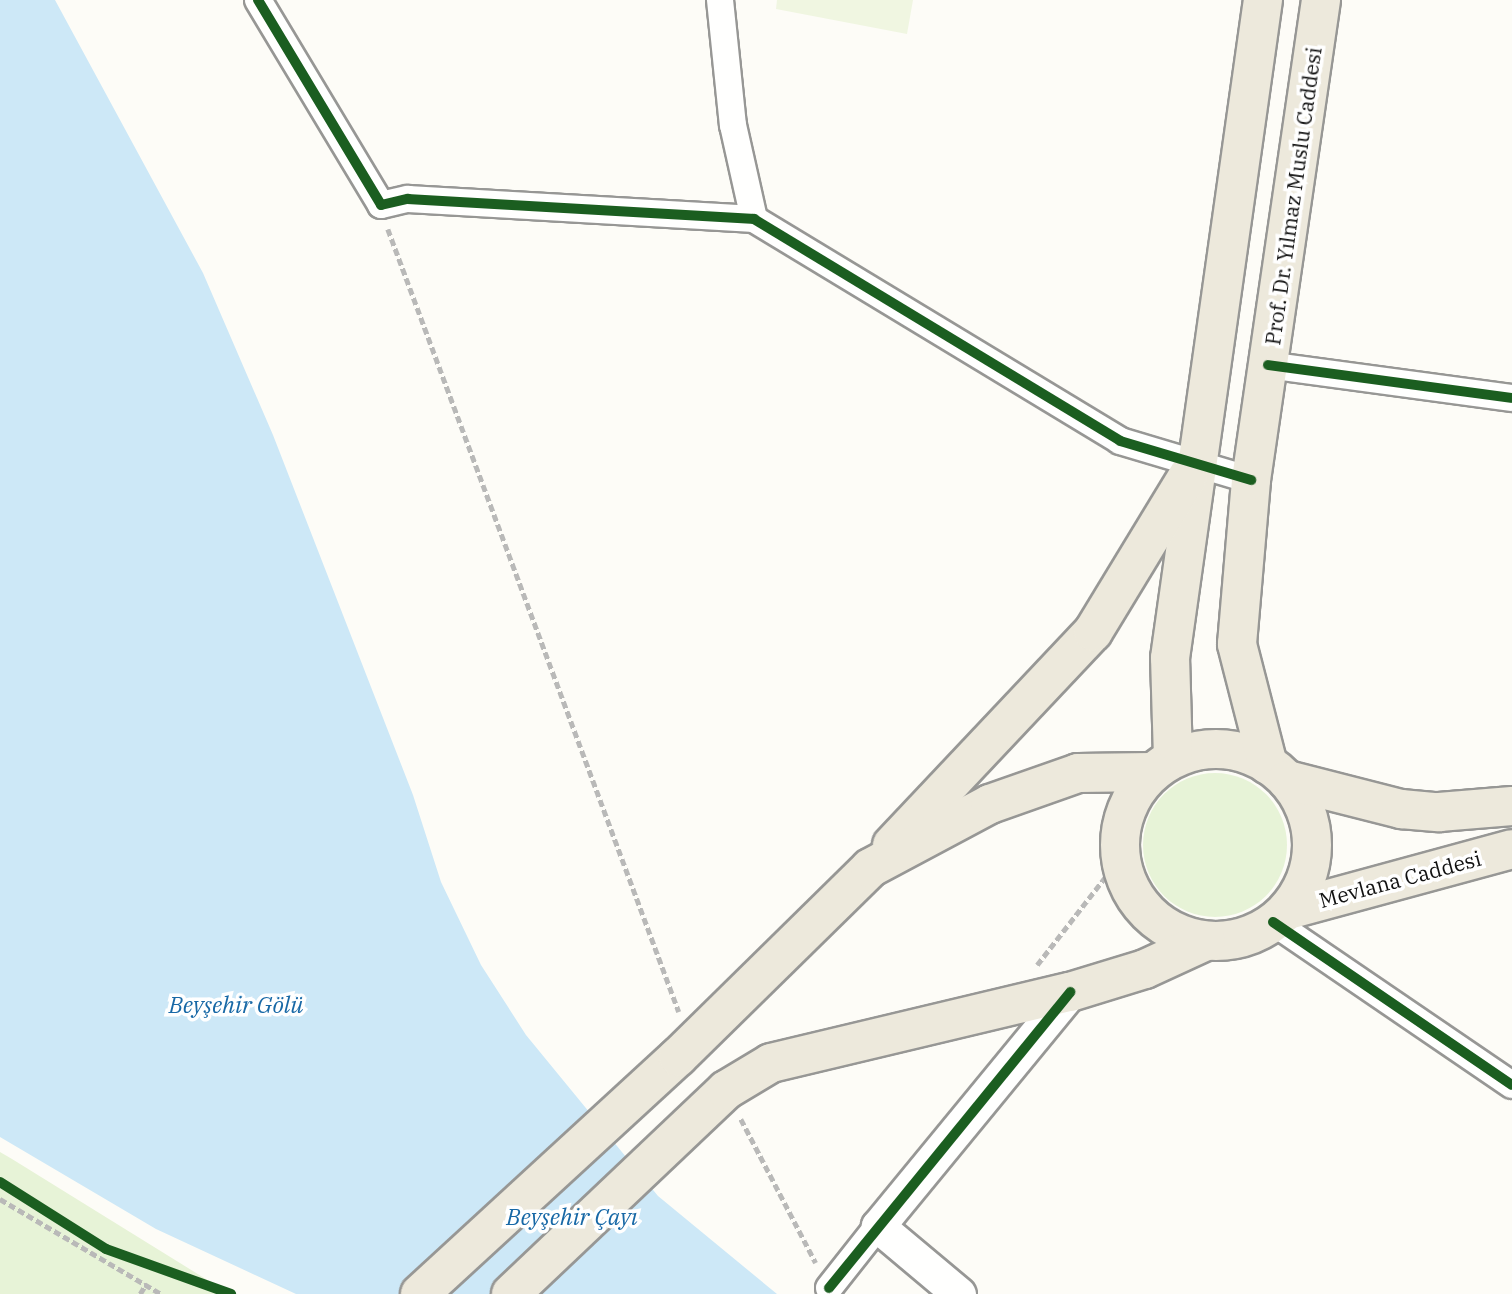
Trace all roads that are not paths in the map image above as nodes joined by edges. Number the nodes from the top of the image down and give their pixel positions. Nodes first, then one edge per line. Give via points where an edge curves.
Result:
1 (258, 0) edge
2 (720, 0) edge
3 (1263, 0) edge
4 (1321, 0) edge
5 (754, 219) junction
6 (1268, 365) junction
7 (1512, 398) edge
8 (1196, 462) junction
9 (1251, 480) junction
10 (1163, 765) junction
11 (1278, 772) junction
12 (1512, 806) edge
13 (1512, 849) edge
14 (870, 868) junction
15 (1280, 916) junction
16 (1206, 941) junction
17 (1070, 992) junction
18 (1512, 1085) edge
19 (878, 1226) junction
20 (829, 1288) road end
21 (420, 1294) edge
22 (511, 1294) edge
23 (959, 1294) edge

1 - 5 street via 381,205 408,199
2 - 5 street via 733,125
3 - 8 main road
4 - 6 main road, Prof. Dr. Yılmaz Muslu Caddesi
5 - 8 street via 1120,441
6 - 7 street
6 - 9 main road, Prof. Dr. Yılmaz Muslu Caddesi
8 - 9 street
8 - 10 main road via 1170,658
8 - 14 main road via 1093,632
9 - 11 main road, Prof. Dr. Yılmaz Muslu Caddesi via 1237,643
10 - 11 main road via 1222,749
10 - 14 main road via 1077,774 990,804
10 - 16 main road via 1132,796 1121,827 1120,858 1130,889 1149,914 1175,932
11 - 12 main road via 1401,809 1438,812
11 - 15 main road via 1311,831 1303,886
13 - 15 main road, Mevlana Caddesi
14 - 21 main road via 687,1048
15 - 16 main road via 1236,940
15 - 18 street
16 - 17 main road via 1145,969
17 - 19 street
17 - 22 main road via 833,1044 771,1063 720,1096
19 - 20 street
19 - 23 street

